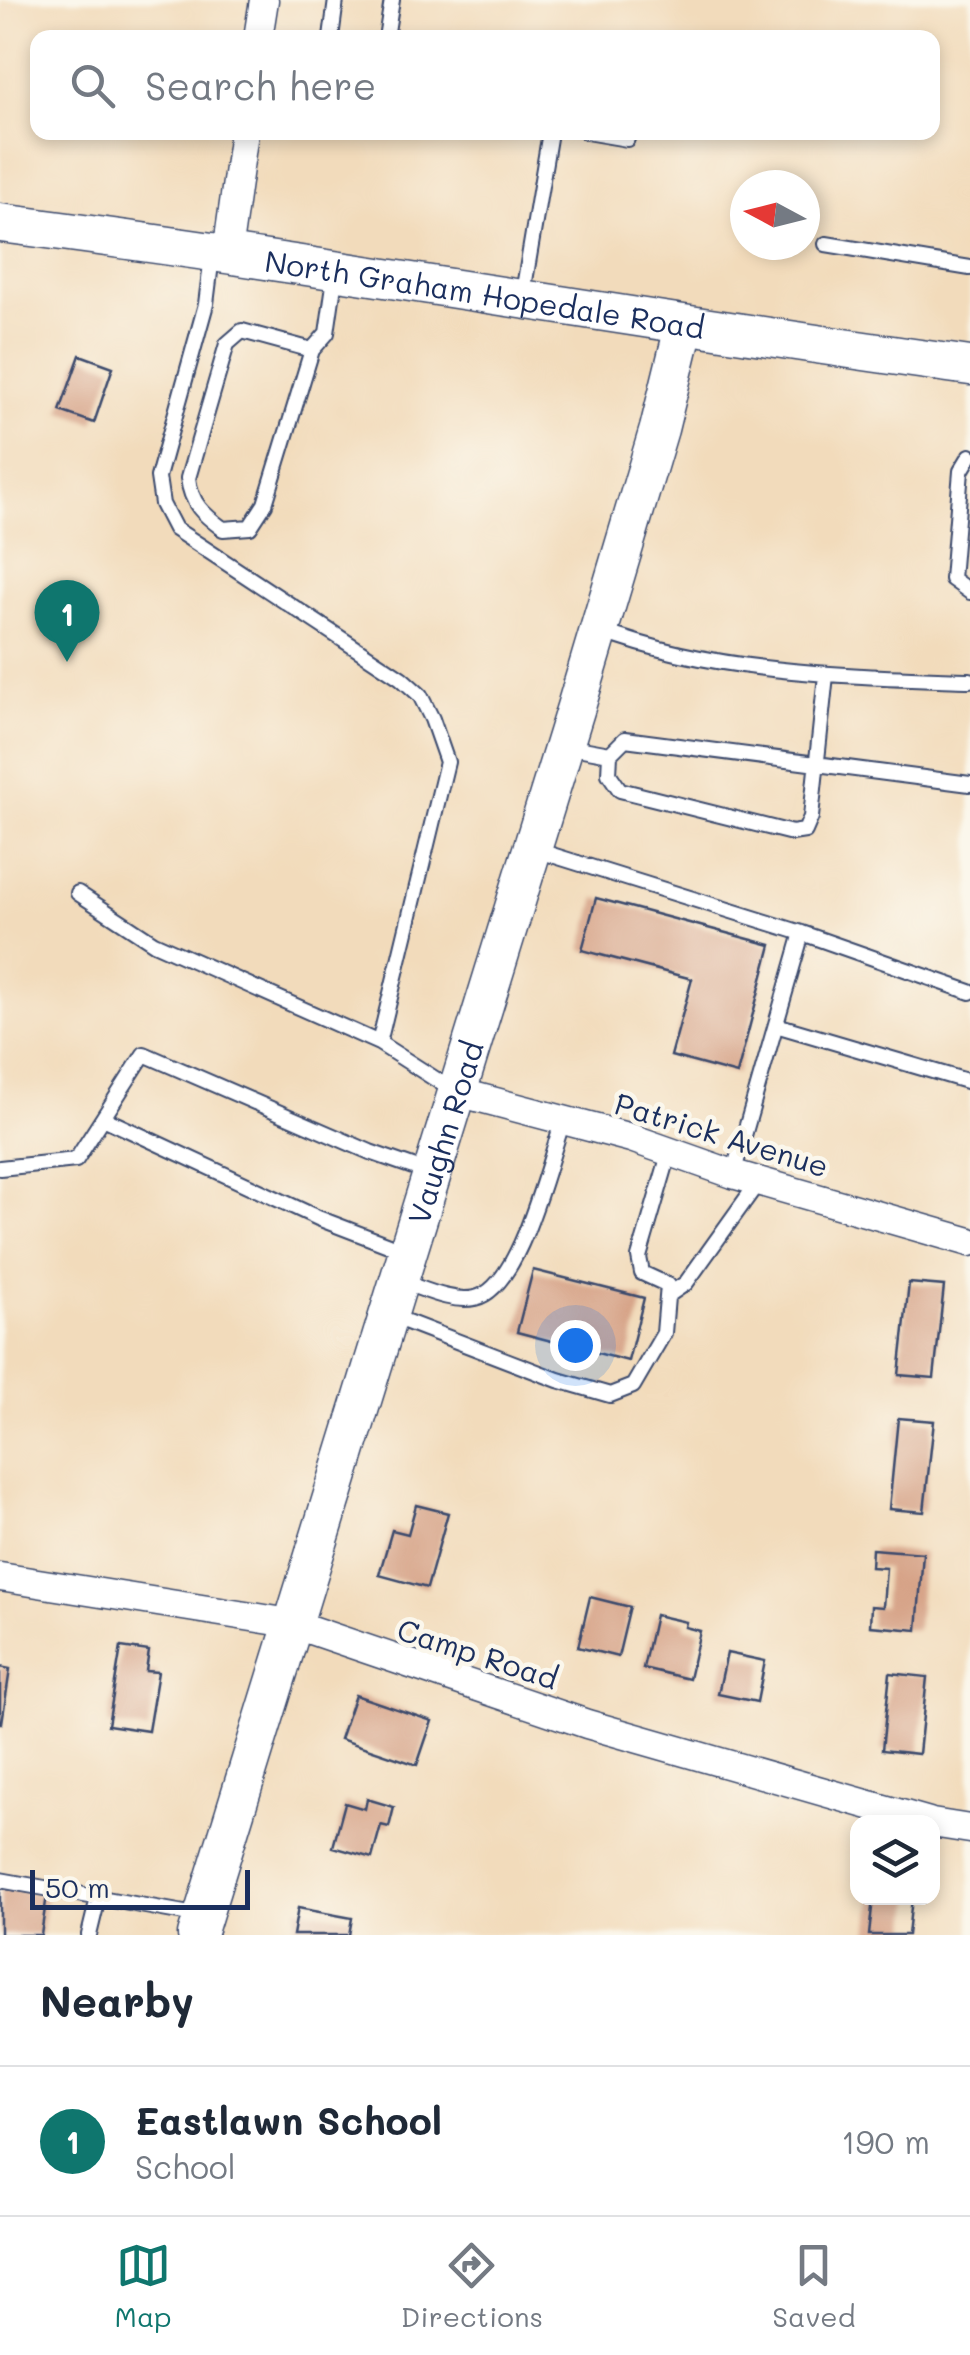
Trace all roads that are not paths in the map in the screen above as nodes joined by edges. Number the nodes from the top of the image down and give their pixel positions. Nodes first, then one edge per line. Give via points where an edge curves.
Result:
1 (264, 0) edge
2 (336, 0) edge
3 (392, 0) edge
4 (259, 30) edge
5 (331, 30) edge
6 (387, 30) edge
7 (242, 140) edge
8 (549, 140) edge
9 (0, 223) edge
10 (826, 244) dead end
11 (220, 251) junction
12 (970, 268) edge
13 (336, 270) junction
14 (522, 301) junction
15 (684, 327) junction
16 (312, 350) junction
17 (970, 366) edge
18 (970, 456) edge
19 (970, 592) edge
20 (599, 630) junction
21 (826, 675) junction
22 (970, 680) edge
23 (564, 745) junction
24 (610, 754) junction
25 (817, 764) junction
26 (970, 784) edge
27 (531, 848) junction
28 (78, 893) dead end
29 (802, 933) junction
30 (970, 992) edge
31 (776, 1024) junction
32 (379, 1043) junction
33 (970, 1082) edge
34 (454, 1091) junction
35 (103, 1118) junction
36 (562, 1122) junction
37 (670, 1152) junction
38 (0, 1168) edge
39 (430, 1173) junction
40 (746, 1178) junction
41 (970, 1242) edge
42 (398, 1283) junction
43 (670, 1294) junction
44 (0, 1577) edge
45 (290, 1624) junction
46 (903, 1815) edge
47 (940, 1824) edge
48 (970, 1828) edge
49 (0, 1880) edge
50 (98, 1898) junction
51 (200, 1926) edge
52 (89, 1935) edge

1 - 4 street
2 - 5 lane
3 - 6 lane
7 - 11 street
8 - 14 lane
9 - 11 street, North Graham Hopedale Road
10 - 12 lane
11 - 13 street, North Graham Hopedale Road
11 - 32 lane via 158,477 162,504 175,529 420,695 447,762
13 - 14 street, North Graham Hopedale Road
13 - 16 lane via 327,333
14 - 15 street, North Graham Hopedale Road
15 - 17 street, North Graham Hopedale Road
15 - 20 street, Vaughn Road
16 - 16 lane via 242,332 227,344 188,478 201,513 223,529 250,527 265,504
18 - 19 lane via 962,471 952,579
20 - 21 lane via 653,650
20 - 23 street, Vaughn Road
21 - 22 lane
21 - 25 lane
23 - 24 lane
23 - 27 street, Vaughn Road
24 - 25 lane via 625,739
24 - 25 lane via 609,774 620,790 792,832 805,831 811,817
25 - 26 lane
27 - 29 lane
27 - 34 street, Vaughn Road
28 - 32 lane via 154,944
29 - 30 lane
29 - 31 lane
31 - 33 lane
31 - 40 lane
32 - 34 lane
34 - 36 street, Patrick Avenue
34 - 39 street, Vaughn Road
35 - 38 lane via 76,1160
35 - 39 lane via 144,1054
35 - 42 lane via 318,1218
36 - 37 street, Patrick Avenue
36 - 42 lane via 502,1282 490,1292 458,1298
37 - 40 street, Patrick Avenue
37 - 43 lane via 639,1257 642,1273 668,1285
39 - 42 street, Vaughn Road
40 - 41 street, Patrick Avenue
40 - 43 lane via 686,1283
42 - 43 lane via 558,1380 610,1395 633,1386 664,1333
42 - 45 street, Vaughn Road
44 - 45 street, Camp Road
45 - 46 street, Camp Road via 588,1724
45 - 51 street, Vaughn Road
47 - 48 street, Camp Road
49 - 50 lane
50 - 51 lane
50 - 52 lane

